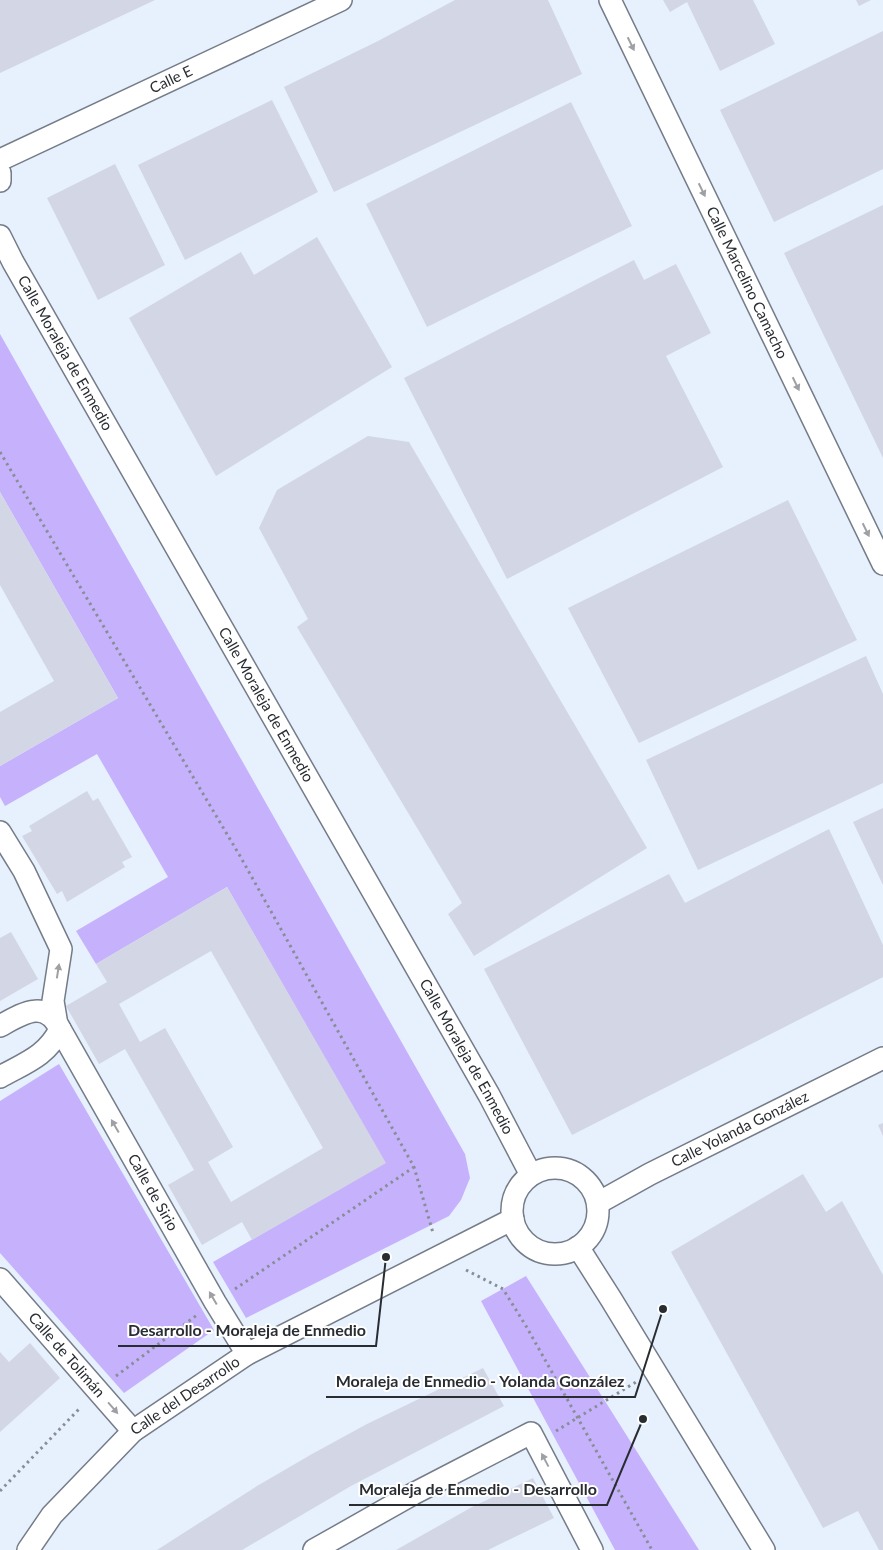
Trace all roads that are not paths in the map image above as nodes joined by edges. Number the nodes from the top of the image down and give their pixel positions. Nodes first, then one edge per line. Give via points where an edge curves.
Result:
1 (340, 0) edge
2 (610, 0) edge
3 (0, 160) edge
4 (0, 173) edge
5 (0, 181) edge
6 (0, 236) edge
7 (883, 564) edge
8 (0, 832) edge
9 (58, 1024) junction
10 (0, 1026) edge
11 (883, 1058) edge
12 (0, 1077) edge
13 (531, 1175) junction
14 (598, 1203) junction
15 (513, 1219) junction
16 (578, 1247) junction
17 (0, 1279) edge
18 (247, 1354) junction
19 (134, 1431) junction
20 (28, 1550) edge
21 (314, 1550) edge
22 (592, 1550) edge
23 (764, 1550) edge

1 - 3 street, Calle E
2 -> 7 street, Calle Marcelino Camacho
4 - 5 street
6 - 13 street, Calle Moraleja de Enmedio via 484,1086
9 -> 8 street, Calle de Sirio via 53,1001 61,948 24,871
9 - 10 street via 40,1010 27,1012
9 - 12 street via 55,1041 46,1051
18 -> 9 street, Calle de Sirio
11 - 14 street, Calle Yolanda González
13 - 14 street via 547,1168 564,1168 579,1175 591,1187
13 - 15 street via 515,1194
14 - 16 street via 592,1233
15 - 16 street via 519,1234 530,1246 546,1253 562,1253
15 - 18 street, Calle del Desarrollo
16 - 23 street
17 -> 19 street, Calle de Tolimán
18 - 19 street, Calle del Desarrollo
19 - 20 street, Calle del Desarrollo via 52,1514
22 -> 21 street via 533,1438 413,1494

